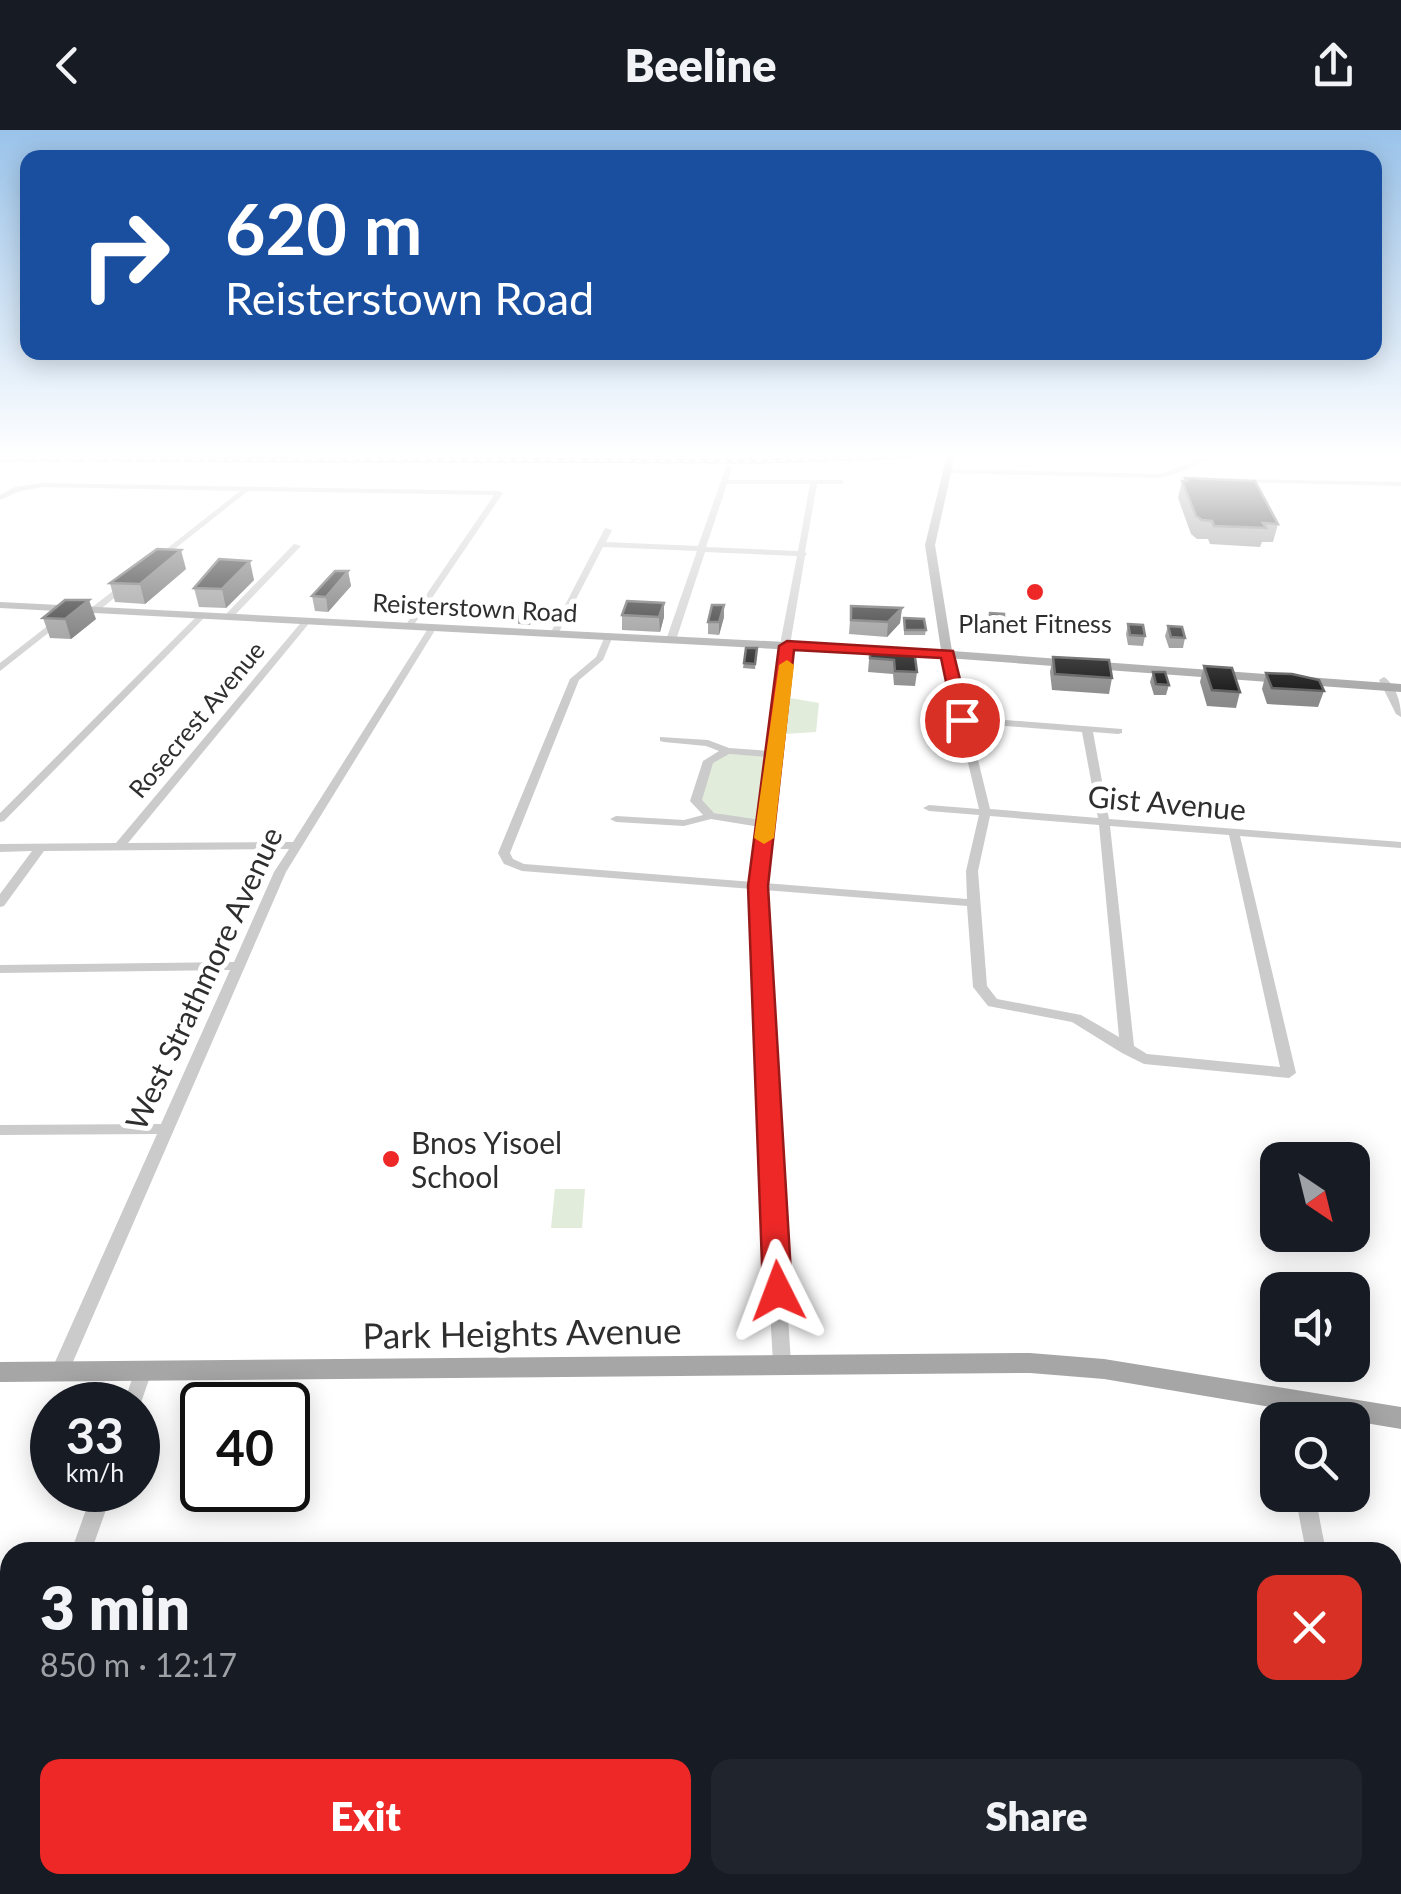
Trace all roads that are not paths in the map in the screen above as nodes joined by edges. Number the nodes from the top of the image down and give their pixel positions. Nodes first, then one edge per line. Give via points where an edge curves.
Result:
1 (186, 537) edge
2 (470, 537) edge
3 (604, 537) edge
4 (706, 537) edge
5 (805, 537) edge
6 (932, 537) edge
7 (600, 544) junction
8 (297, 546) dead end
9 (702, 549) junction
10 (802, 554) junction
11 (148, 568) edge
12 (135, 578) edge
13 (0, 605) edge
14 (76, 609) junction
15 (94, 610) junction
16 (202, 616) junction
17 (228, 617) junction
18 (307, 621) junction
19 (944, 622) junction
20 (409, 626) junction
21 (433, 628) junction
22 (554, 634) junction
23 (609, 636) junction
24 (671, 640) junction
25 (787, 646) junction
26 (947, 654) junction
27 (1061, 659) junction
28 (0, 668) edge
29 (1237, 670) junction
30 (1187, 673) junction
31 (1393, 684) edge
32 (1401, 714) edge
33 (962, 720) junction
34 (1087, 729) junction
35 (1118, 731) dead end
36 (664, 739) dead end
37 (727, 751) junction
38 (776, 754) junction
39 (929, 808) dead end
40 (985, 812) junction
41 (711, 816) junction
42 (0, 818) edge
43 (616, 819) dead end
44 (1104, 822) junction
45 (766, 824) junction
46 (1234, 833) junction
47 (295, 845) junction
48 (1401, 845) edge
49 (120, 846) junction
50 (0, 848) edge
51 (40, 848) junction
52 (758, 886) junction
53 (0, 902) edge
54 (973, 903) junction
55 (238, 966) junction
56 (0, 969) edge
57 (993, 1003) joint
58 (1127, 1050) junction
59 (165, 1129) junction
60 (0, 1130) edge
61 (782, 1364) junction
62 (60, 1371) junction
63 (143, 1371) junction
64 (0, 1372) edge
65 (139, 1382) edge
66 (1260, 1404) edge
67 (1370, 1416) edge
68 (1401, 1418) edge
69 (95, 1512) edge
70 (1308, 1512) edge
71 (85, 1542) edge
72 (1314, 1542) edge

1 - 11 street
2 - 20 street
3 - 7 street
4 - 9 street
5 - 10 street
6 - 19 main road
7 - 9 street
7 - 22 street
8 - 17 street
9 - 10 street
9 - 24 street
10 - 25 street
12 - 15 street
13 - 14 main road, Reisterstown Road
14 - 15 main road, Reisterstown Road
14 - 28 street
15 - 16 main road, Reisterstown Road
16 - 17 main road, Reisterstown Road
16 - 42 street
17 - 18 main road, Reisterstown Road
18 - 20 main road, Reisterstown Road
18 - 49 street, Rosecrest Avenue
19 - 26 main road
19 - 27 main road via 968,648
20 - 21 main road, Reisterstown Road
21 - 22 main road, Reisterstown Road
21 - 47 street, West Strathmore Avenue
22 - 23 main road, Reisterstown Road
23 - 24 main road, Reisterstown Road
23 - 52 street via 600,658 575,680 504,853 508,861
24 - 25 main road, Reisterstown Road
25 - 26 main road, Reisterstown Road
25 - 38 street
26 - 27 main road, Reisterstown Road
26 - 30 main road, Reisterstown Road
26 - 33 street
27 - 29 main road, Reisterstown Road
29 - 30 main road
29 - 31 main road, Reisterstown Road
30 - 31 main road, Reisterstown Road
31 - 32 street
33 - 34 street
33 - 40 street
34 - 35 street
34 - 44 street
36 - 37 street
37 - 38 street
37 - 41 street via 708,761 696,801
38 - 45 street
39 - 40 street, Gist Avenue
40 - 44 street, Gist Avenue
40 - 54 street via 972,871
41 - 43 street via 692,823
41 - 45 street
44 - 46 street, Gist Avenue
44 - 58 street
45 - 52 street
46 - 48 street, Gist Avenue
46 - 58 street via 1289,1074 1154,1060
47 - 49 street
47 - 55 street, West Strathmore Avenue
49 - 51 street
50 - 51 street
51 - 53 street
52 - 54 street
52 - 61 street
54 - 57 street via 980,986
55 - 56 street
55 - 59 street, West Strathmore Avenue
57 - 58 street via 1076,1018
59 - 60 street
59 - 62 street, West Strathmore Avenue
61 - 63 main road, Park Heights Avenue
61 - 66 main road, Park Heights Avenue via 1076,1366
62 - 63 main road, Park Heights Avenue
62 - 64 main road, Park Heights Avenue
63 - 65 street
67 - 68 main road, Park Heights Avenue
69 - 71 street
70 - 72 street

